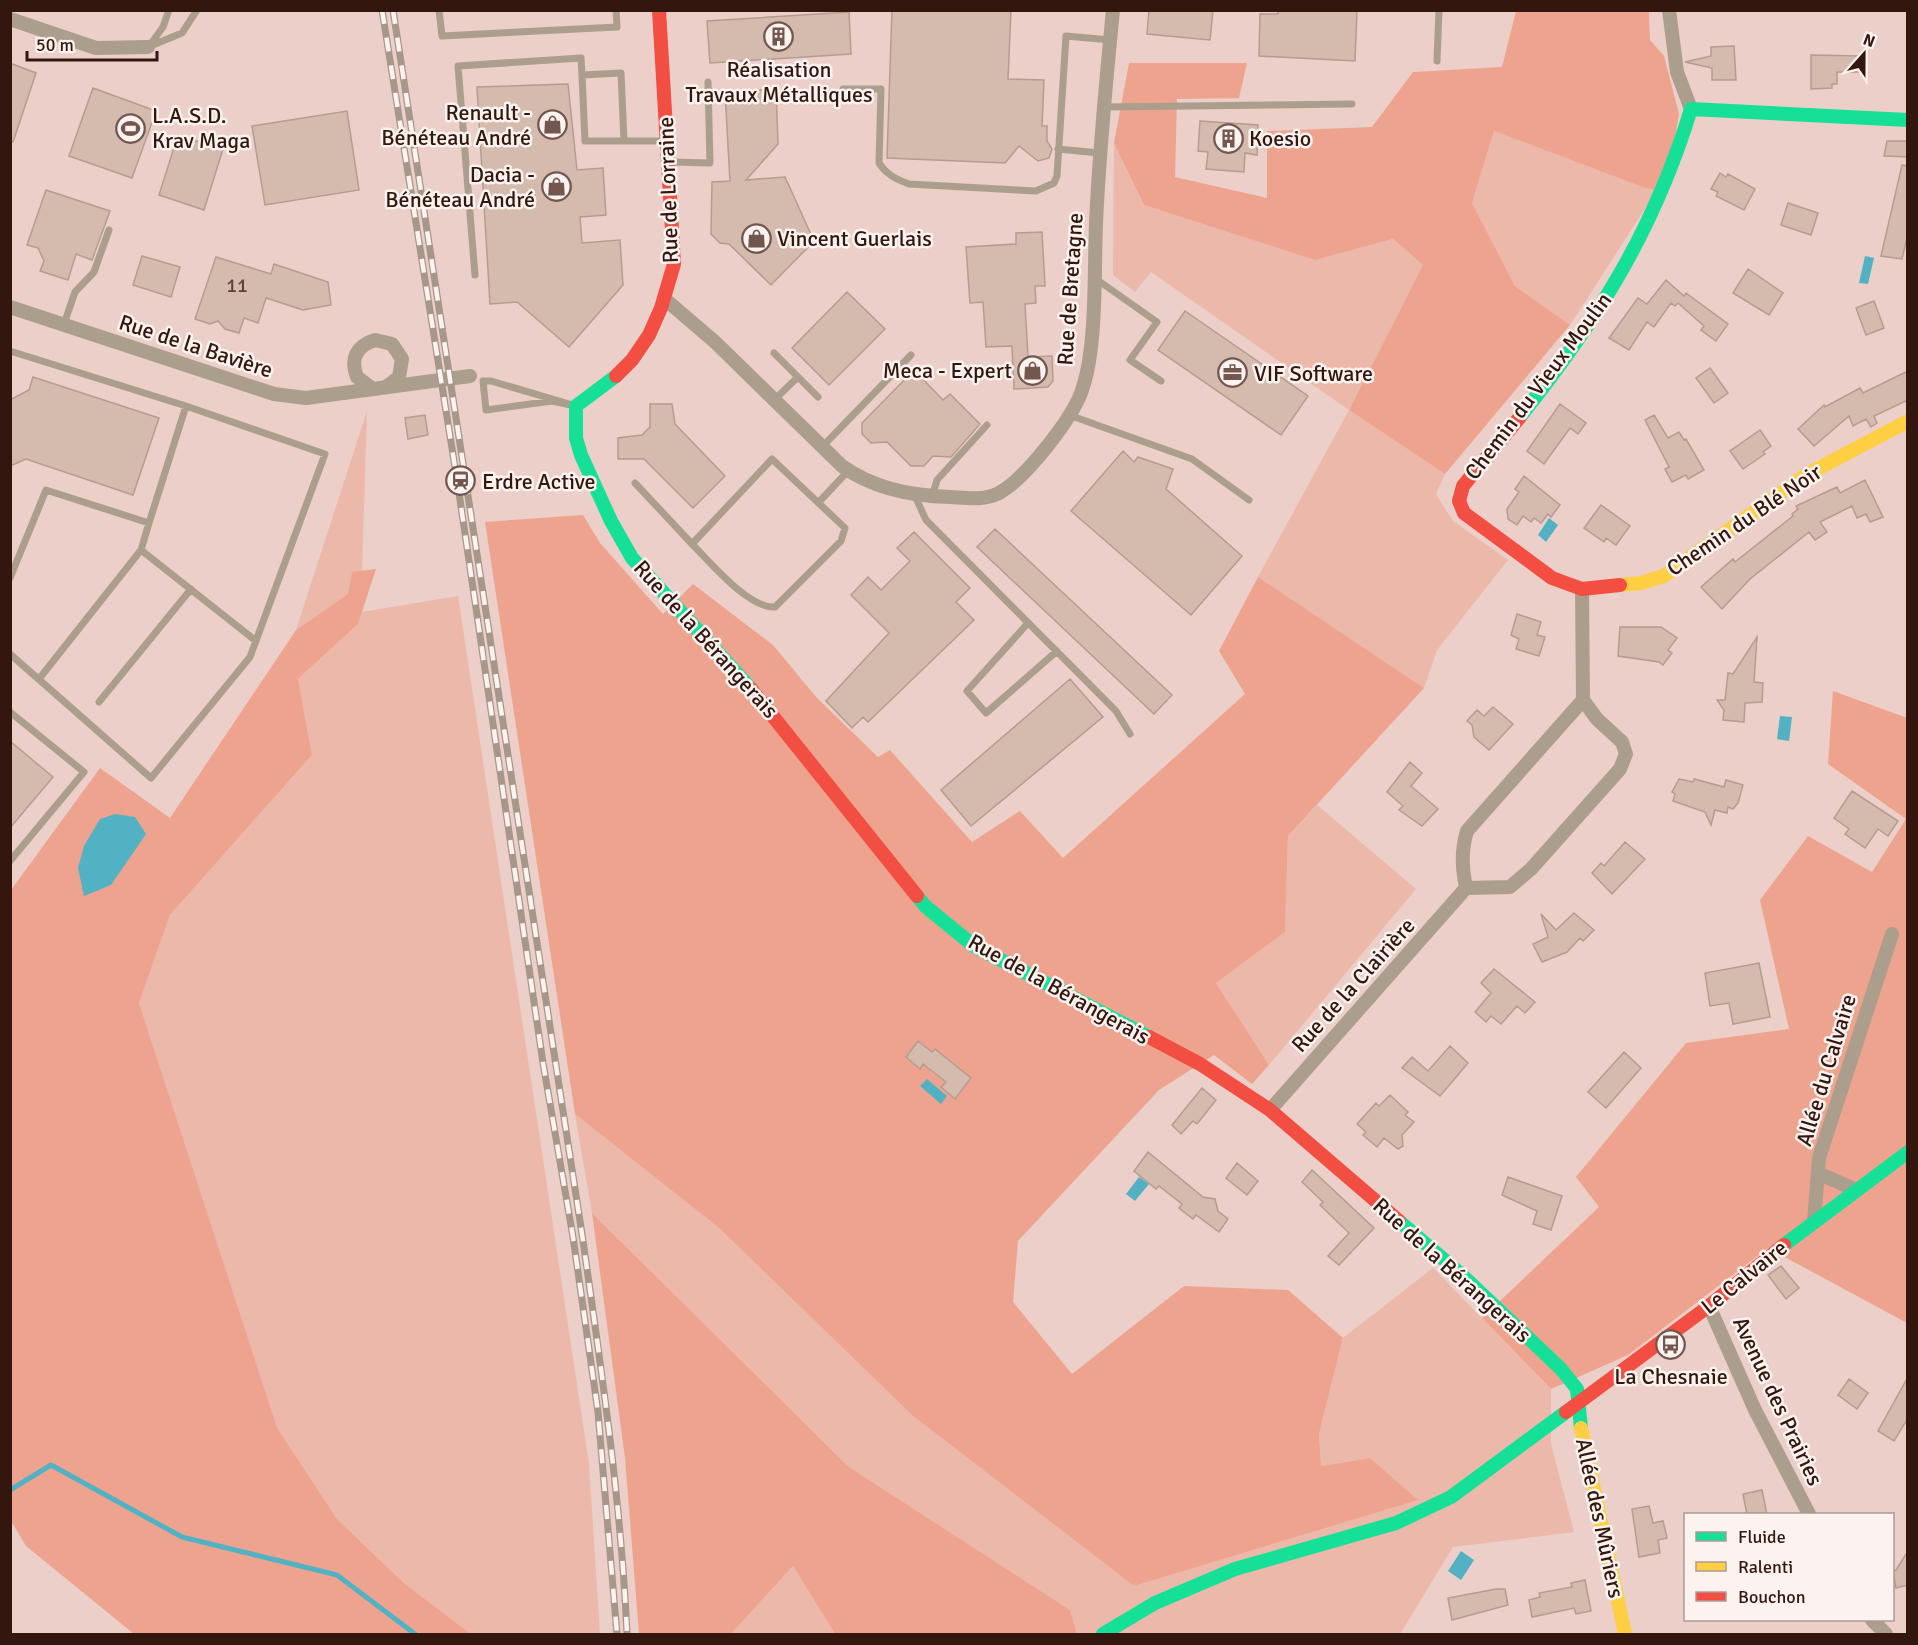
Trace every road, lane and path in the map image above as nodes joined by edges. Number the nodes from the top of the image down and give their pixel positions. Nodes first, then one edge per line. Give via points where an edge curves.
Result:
1 (169, 10) edge
2 (197, 10) edge
3 (439, 10) edge
4 (616, 10) edge
5 (659, 10) edge
6 (1113, 10) edge
7 (1439, 10) edge
8 (1669, 10) edge
9 (10, 18) edge
10 (1110, 40) junction
11 (148, 46) junction
12 (1437, 61) dead end
13 (582, 75) junction
14 (708, 82) dead end
15 (843, 89) dead end
16 (1353, 104) dead end
17 (1103, 107) junction
18 (1691, 109) junction
19 (1908, 120) edge
20 (624, 141) junction
21 (668, 141) junction
22 (1059, 149) junction
23 (1099, 153) junction
24 (669, 162) junction
25 (109, 230) dead end
26 (475, 275) dead end
27 (1094, 278) junction
28 (666, 300) junction
29 (10, 306) edge
30 (64, 324) junction
31 (10, 351) edge
32 (774, 353) dead end
33 (911, 355) dead end
34 (798, 377) junction
35 (470, 378) junction
36 (1161, 381) dead end
37 (818, 397) dead end
38 (774, 400) junction
39 (186, 406) junction
40 (576, 406) junction
41 (1069, 415) junction
42 (1908, 421) edge
43 (987, 425) dead end
44 (822, 447) junction
45 (848, 471) junction
46 (634, 483) dead end
47 (914, 494) junction
48 (932, 496) junction
49 (1249, 500) dead end
50 (1459, 501) joint
51 (818, 503) junction
52 (149, 523) junction
53 (692, 544) junction
54 (141, 550) junction
55 (10, 578) edge
56 (191, 589) junction
57 (1582, 589) junction
58 (1028, 623) junction
59 (256, 640) junction
60 (1057, 651) junction
61 (10, 654) edge
62 (39, 679) junction
63 (1583, 700) junction
64 (99, 702) dead end
65 (10, 712) edge
66 (1130, 734) dead end
67 (10, 861) edge
68 (1467, 888) junction
69 (1892, 934) dead end
70 (1270, 1110) junction
71 (1908, 1152) edge
72 (1818, 1173) junction
73 (1856, 1190) junction
74 (1814, 1222) junction
75 (1709, 1306) junction
76 (1580, 1401) junction
77 (1808, 1513) edge
78 (1873, 1621) edge
79 (1103, 1635) edge
80 (1625, 1635) edge
81 (1886, 1635) edge

1 - 11 lane via 163,27
2 - 11 lane via 182,33
3 - 4 lane via 442,36 617,27
5 - 21 street, Rue de Lorraine
6 - 10 street, Rue de Bretagne
7 - 12 lane
8 - 18 street via 1677,72
9 - 11 street via 96,48
10 - 17 street, Rue de Bretagne
10 - 22 lane via 1066,36
13 - 20 lane via 585,141
13 - 20 lane via 621,73
13 - 26 lane via 581,58 458,66
14 - 24 lane via 710,163
15 - 22 lane via 881,89 879,163 885,173 909,184 1036,191 1054,183
16 - 17 lane
17 - 23 street, Rue de Bretagne
18 - 19 street
18 - 50 street, Chemin du Vieux Moulin via 1682,146 1660,200 1621,276 1581,337 1463,486
20 - 21 lane
21 - 24 street, Rue de Lorraine
22 - 23 lane
23 - 27 street, Rue de Bretagne
24 - 28 street, Rue de Lorraine via 674,264
25 - 30 lane via 94,272 75,291
27 - 36 lane via 1157,322 1130,360
27 - 41 street, Rue de Bretagne via 1092,334 1083,388
28 - 38 street, Rue de Bretagne
28 - 40 street, Rue de Lorraine via 646,342 620,373
29 - 30 street, Rue de la Bavière
30 - 35 street, Rue de la Bavière via 274,394 306,398
31 - 39 lane
32 - 34 lane
33 - 44 lane
34 - 37 lane
34 - 38 lane
35 - 40 lane
35 - 40 lane via 486,410 552,401
38 - 44 street, Rue de Bretagne
39 - 52 lane
39 - 59 lane via 326,454
40 - 70 street, Rue de la Bérangerais via 576,438 581,455 632,558 772,712 925,906 974,946 1200,1064
41 - 48 street, Rue de Bretagne via 1016,481 1000,493 983,499
41 - 49 lane via 1192,459
42 - 57 street, Chemin du Blé Noir via 1806,475 1664,576 1641,584
43 - 48 lane via 937,480
44 - 45 street, Rue de Bretagne
45 - 47 street, Rue de Bretagne via 876,485
45 - 51 lane
46 - 53 lane
47 - 48 street, Rue de Bretagne
47 - 58 lane via 926,520
50 - 57 street, Chemin du Blé Noir via 1464,513 1552,578
51 - 53 lane via 772,459
51 - 53 lane via 845,528 841,541 775,607 765,607 740,590
52 - 54 lane
52 - 55 lane via 46,490
54 - 56 lane
54 - 62 lane
56 - 59 lane
56 - 64 lane
57 - 63 street
58 - 60 lane
58 - 60 lane via 967,691 986,713
59 - 62 lane via 250,657 151,778
60 - 66 lane via 1116,711
61 - 62 lane
63 - 68 street via 1467,831 1462,868
63 - 68 street via 1622,742 1626,754 1620,769 1531,869 1510,887
65 - 67 lane via 84,772
68 - 70 street, Rue de la Clairière
69 - 72 street, Allée du Calvaire via 1819,1158
70 - 76 street, Rue de la Bérangerais via 1463,1276 1561,1369 1577,1389
71 - 73 street, Le Calvaire
72 - 73 street
72 - 74 street, Allée du Calvaire
73 - 74 street, Le Calvaire
74 - 75 street, Le Calvaire
75 - 76 street, Le Calvaire
75 - 77 street, Avenue des Prairies via 1755,1410
76 - 79 street, Le Calvaire via 1450,1497 1413,1515 1235,1569 1155,1603
76 - 80 street, Allée des Mûriers via 1578,1413
78 - 81 street

